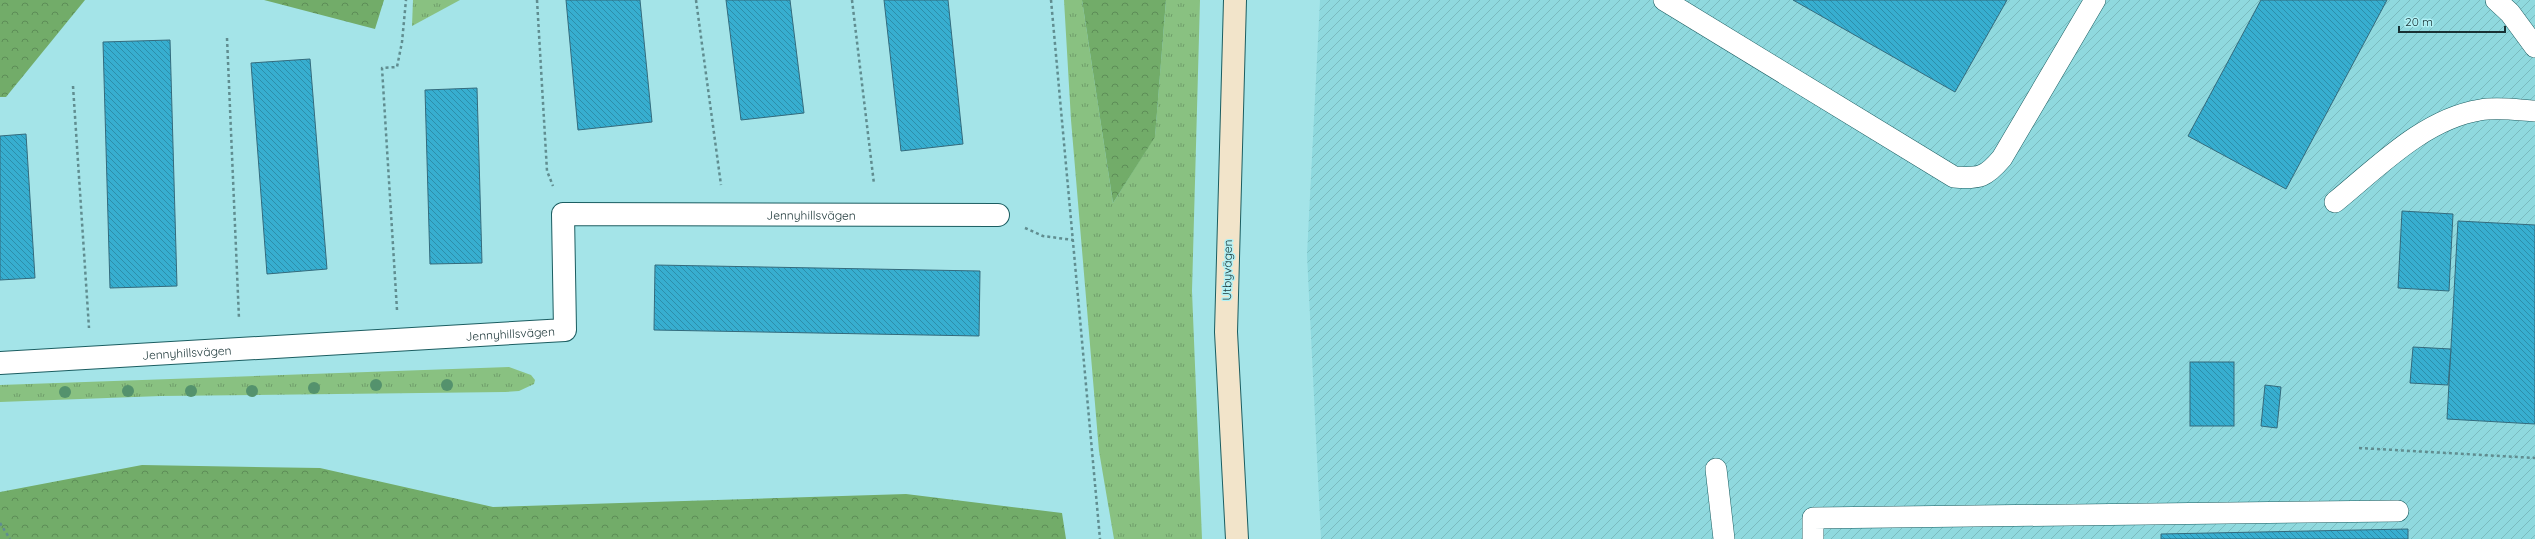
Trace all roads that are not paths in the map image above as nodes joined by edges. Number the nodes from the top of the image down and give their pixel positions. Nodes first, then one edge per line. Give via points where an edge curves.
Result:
1 (1235, 0) edge
2 (1664, 0) edge
3 (2095, 0) edge
4 (2496, 0) edge
5 (1688, 6) edge
6 (2535, 47) edge
7 (2535, 111) edge
8 (2335, 202) dead end
9 (998, 215) road end
10 (0, 364) edge
11 (1716, 470) dead end
12 (2398, 511) dead end
13 (1237, 539) edge
14 (1724, 539) edge
15 (1813, 539) edge

1 - 13 main road, Utbyvägen via 1226,332
2 - 5 lane
3 - 5 lane via 2002,158 1990,172 1976,179 1954,177
4 - 6 lane via 2510,13
7 - 8 lane via 2480,110 2444,122 2411,141
9 - 10 street, Jennyhillsvägen via 563,214 565,330
11 - 14 lane
12 - 15 lane via 1813,518

